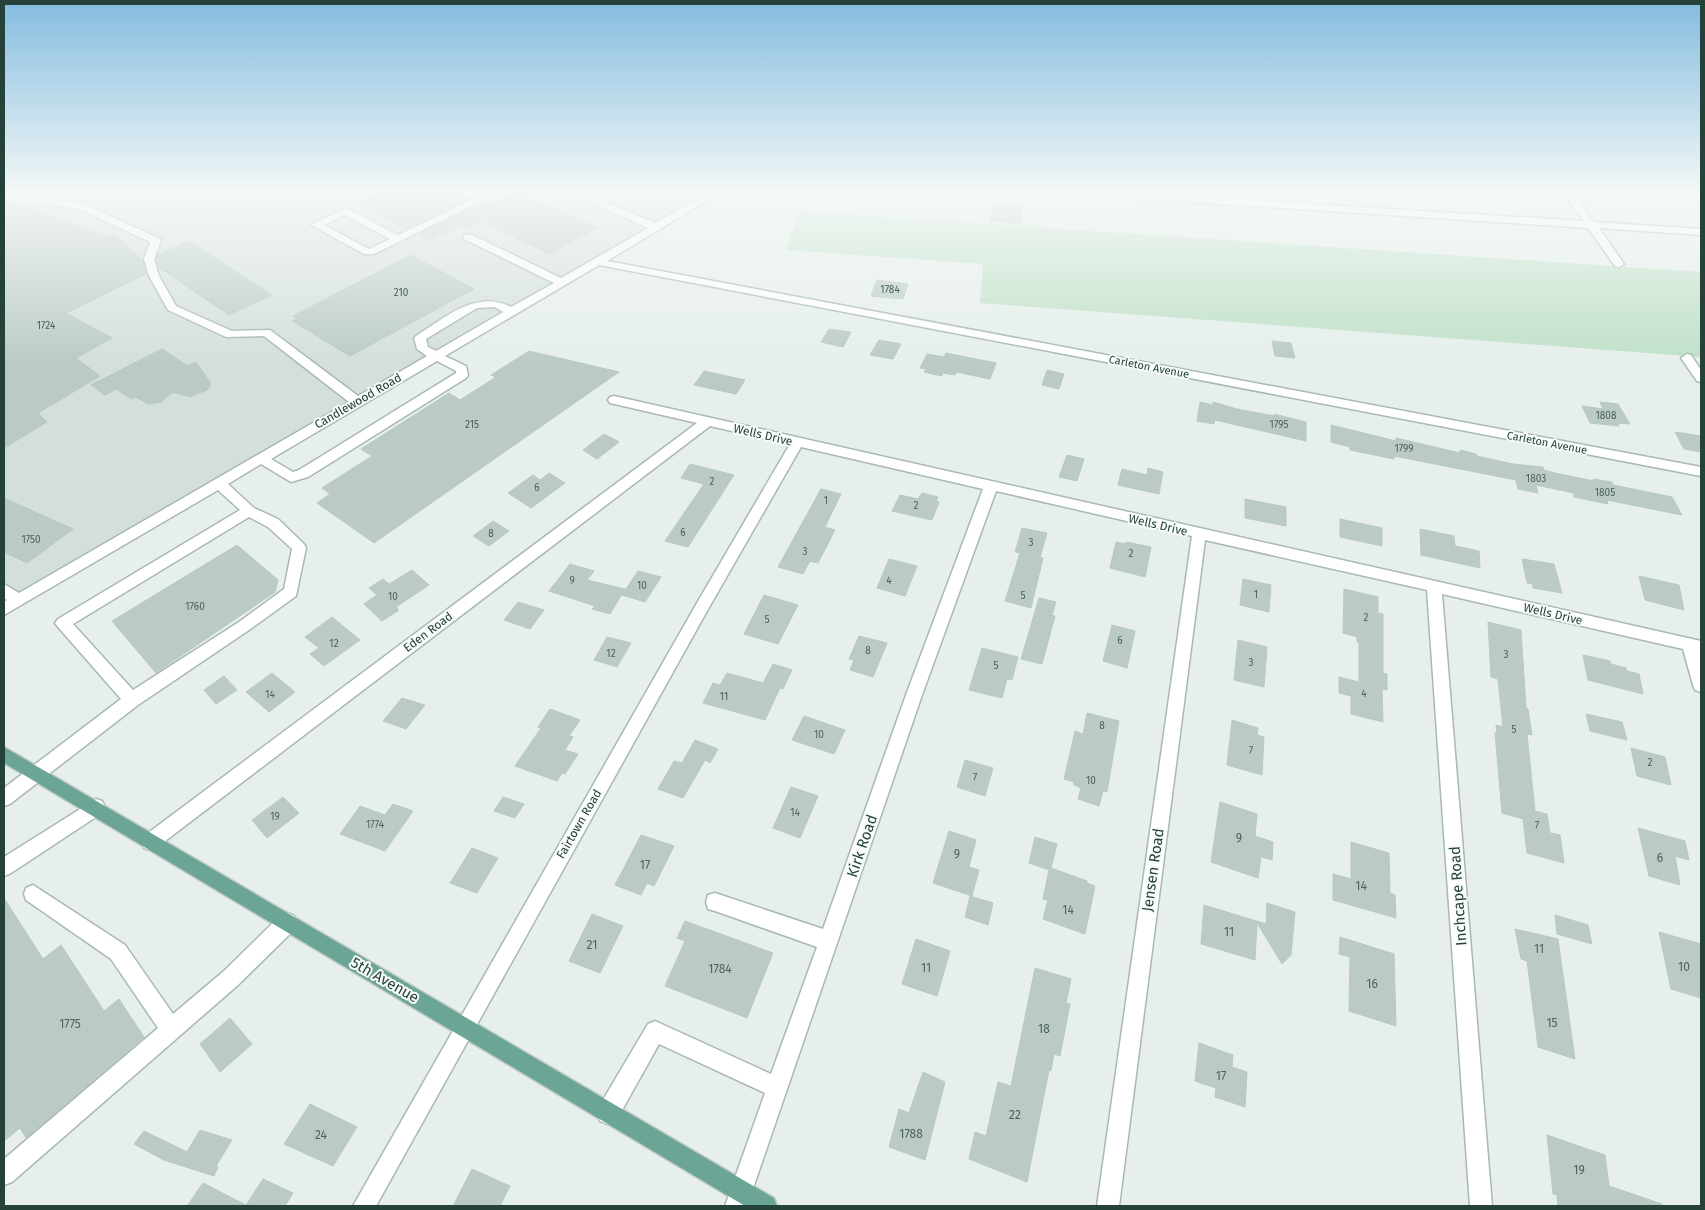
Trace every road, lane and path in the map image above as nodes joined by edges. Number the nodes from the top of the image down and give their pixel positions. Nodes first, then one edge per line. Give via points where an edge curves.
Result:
1 (152, 250) edge
2 (496, 250) edge
3 (616, 250) edge
4 (1610, 250) edge
5 (597, 262) junction
6 (1619, 264) dead end
7 (561, 282) junction
8 (512, 312) junction
9 (437, 355) junction
10 (1687, 358) dead end
11 (1701, 378) edge
12 (614, 400) dead end
13 (357, 402) junction
14 (707, 422) junction
15 (797, 443) junction
16 (261, 458) junction
17 (1701, 472) edge
18 (218, 483) junction
19 (990, 486) junction
20 (250, 511) junction
21 (1199, 534) junction
22 (1434, 587) junction
23 (4, 590) edge
24 (18, 601) junction
25 (4, 609) edge
26 (1696, 646) edge
27 (1701, 684) edge
28 (132, 700) junction
29 (4, 754) edge
30 (37, 773) junction
31 (4, 798) edge
32 (96, 807) junction
33 (150, 842) junction
34 (4, 867) edge
35 (33, 894) dead end
36 (714, 902) dead end
37 (287, 923) junction
38 (828, 941) junction
39 (464, 1027) junction
40 (171, 1029) junction
41 (777, 1088) junction
42 (608, 1113) junction
43 (4, 1174) edge
44 (739, 1199) edge
45 (364, 1206) edge
46 (766, 1206) edge
47 (1108, 1206) edge
48 (1481, 1206) edge

1 - 13 street via 149,259 154,276 172,308 230,335 266,332
2 - 7 street
3 - 5 street, Candlewood Road
4 - 6 street
5 - 7 street, Candlewood Road
5 - 17 street, Carleton Avenue
7 - 8 street, Candlewood Road
8 - 9 street, Candlewood Road
8 - 9 street via 497,304 474,305 420,338 423,348
9 - 13 street, Candlewood Road
9 - 16 street via 462,369 462,375 303,474 292,477
10 - 11 street
12 - 14 street, Wells Drive
13 - 16 street, Candlewood Road
14 - 15 street, Wells Drive
14 - 33 street, Eden Road
15 - 19 street, Wells Drive
15 - 39 street, Fairtown Road
16 - 18 street, Candlewood Road
18 - 20 street
18 - 24 street, Candlewood Road
19 - 21 street, Wells Drive
19 - 38 street, Kirk Road
20 - 28 street via 273,523 299,548 290,592
20 - 28 street via 63,623
21 - 22 street, Wells Drive
21 - 47 street, Jensen Road
22 - 26 street, Wells Drive
22 - 48 street, Inchcape Road
23 - 24 street
24 - 25 street, Candlewood Road
26 - 27 street
28 - 30 street
29 - 30 main road, 5th Avenue
30 - 31 street
30 - 32 main road, 5th Avenue
32 - 33 main road, 5th Avenue
32 - 34 street
33 - 37 main road, 5th Avenue
35 - 40 street via 118,952
36 - 38 street
37 - 39 main road, 5th Avenue
37 - 40 street via 231,978
38 - 41 street, Kirk Road
39 - 42 main road, 5th Avenue
39 - 45 street, Fairtown Road
40 - 43 street
41 - 42 street via 656,1031
41 - 44 street, Kirk Road
42 - 44 main road, 5th Avenue
44 - 46 main road, 5th Avenue

